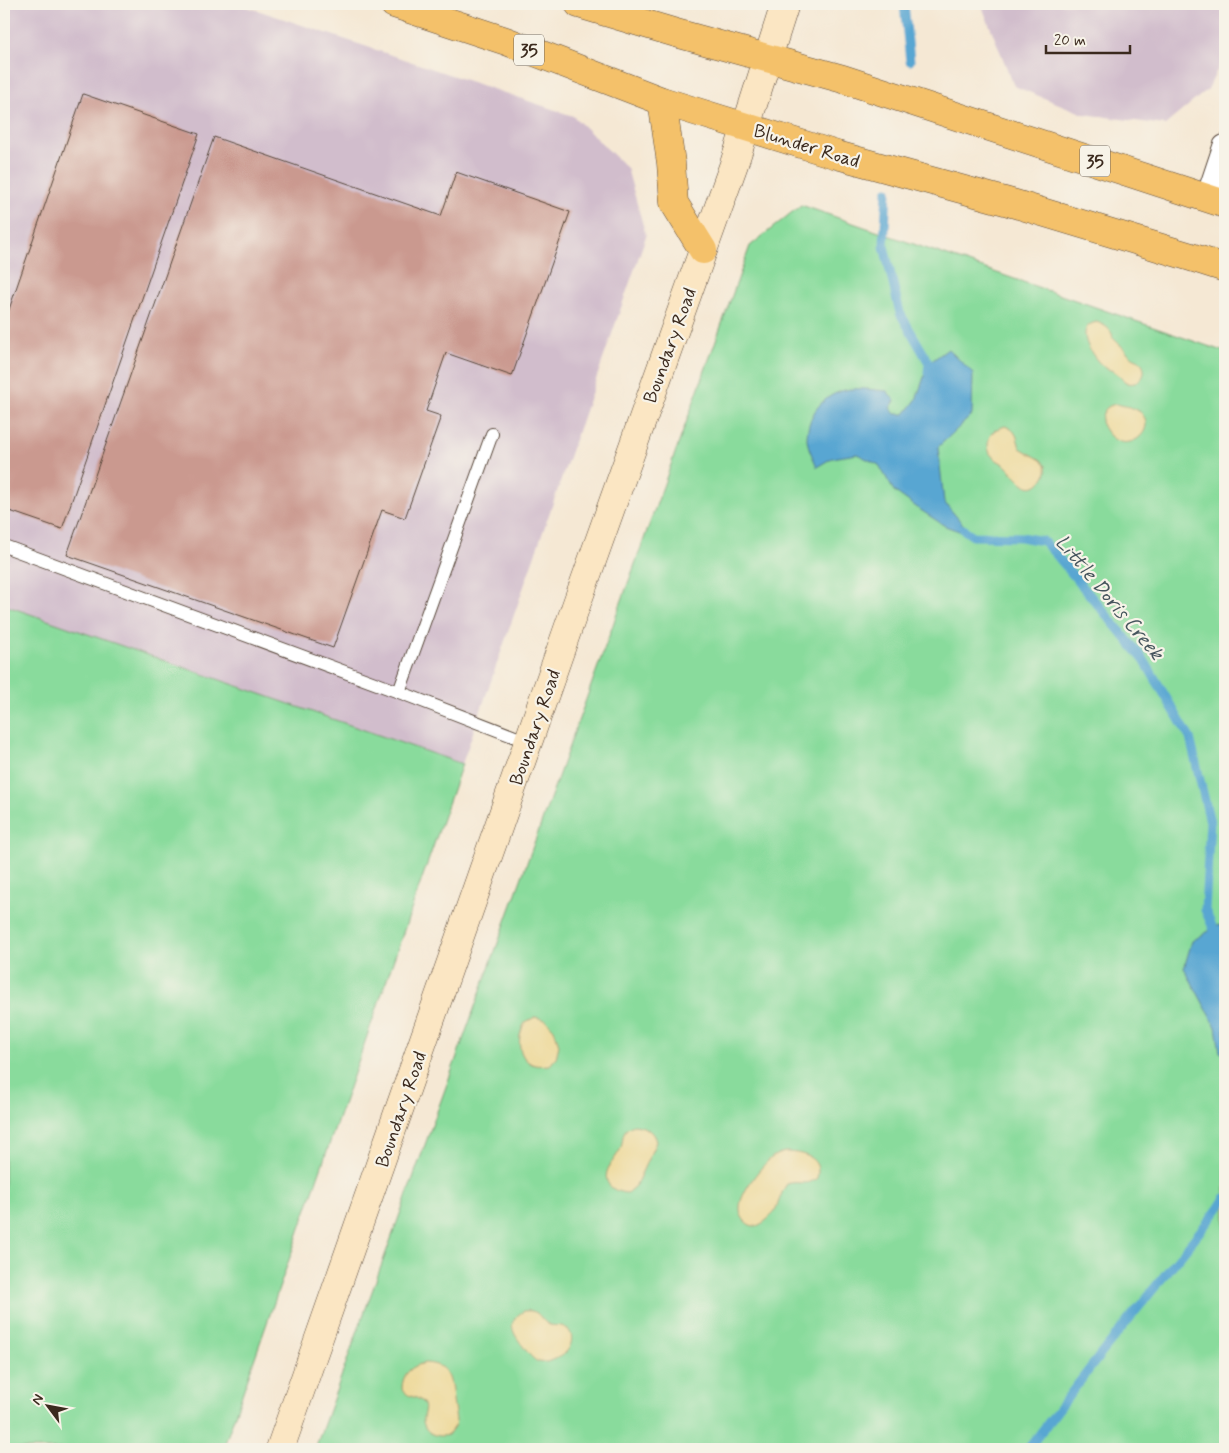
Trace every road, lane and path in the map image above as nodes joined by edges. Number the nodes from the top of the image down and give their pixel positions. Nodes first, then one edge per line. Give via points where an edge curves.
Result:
1 (394, 4) edge
2 (579, 4) edge
3 (785, 4) edge
4 (769, 58) junction
5 (662, 101) junction
6 (746, 127) junction
7 (1225, 147) edge
8 (1218, 201) edge
9 (702, 250) junction
10 (1225, 268) edge
11 (492, 434) dead end
12 (4, 546) edge
13 (399, 692) junction
14 (528, 742) junction
15 (280, 1449) edge

1 - 5 main road, Blunder Road / 35 via 506,41
2 - 4 main road, 35
3 - 4 street, Boundary Road
4 - 6 street, Boundary Road
4 - 8 main road, 35
5 - 6 main road, Blunder Road / 35
5 - 9 main road via 674,203
6 - 9 street, Boundary Road
6 - 10 main road, Blunder Road / 35
7 - 8 street via 1212,186
9 - 14 street, Boundary Road
11 - 13 lane
12 - 13 lane
13 - 14 lane
14 - 15 street, Boundary Road

